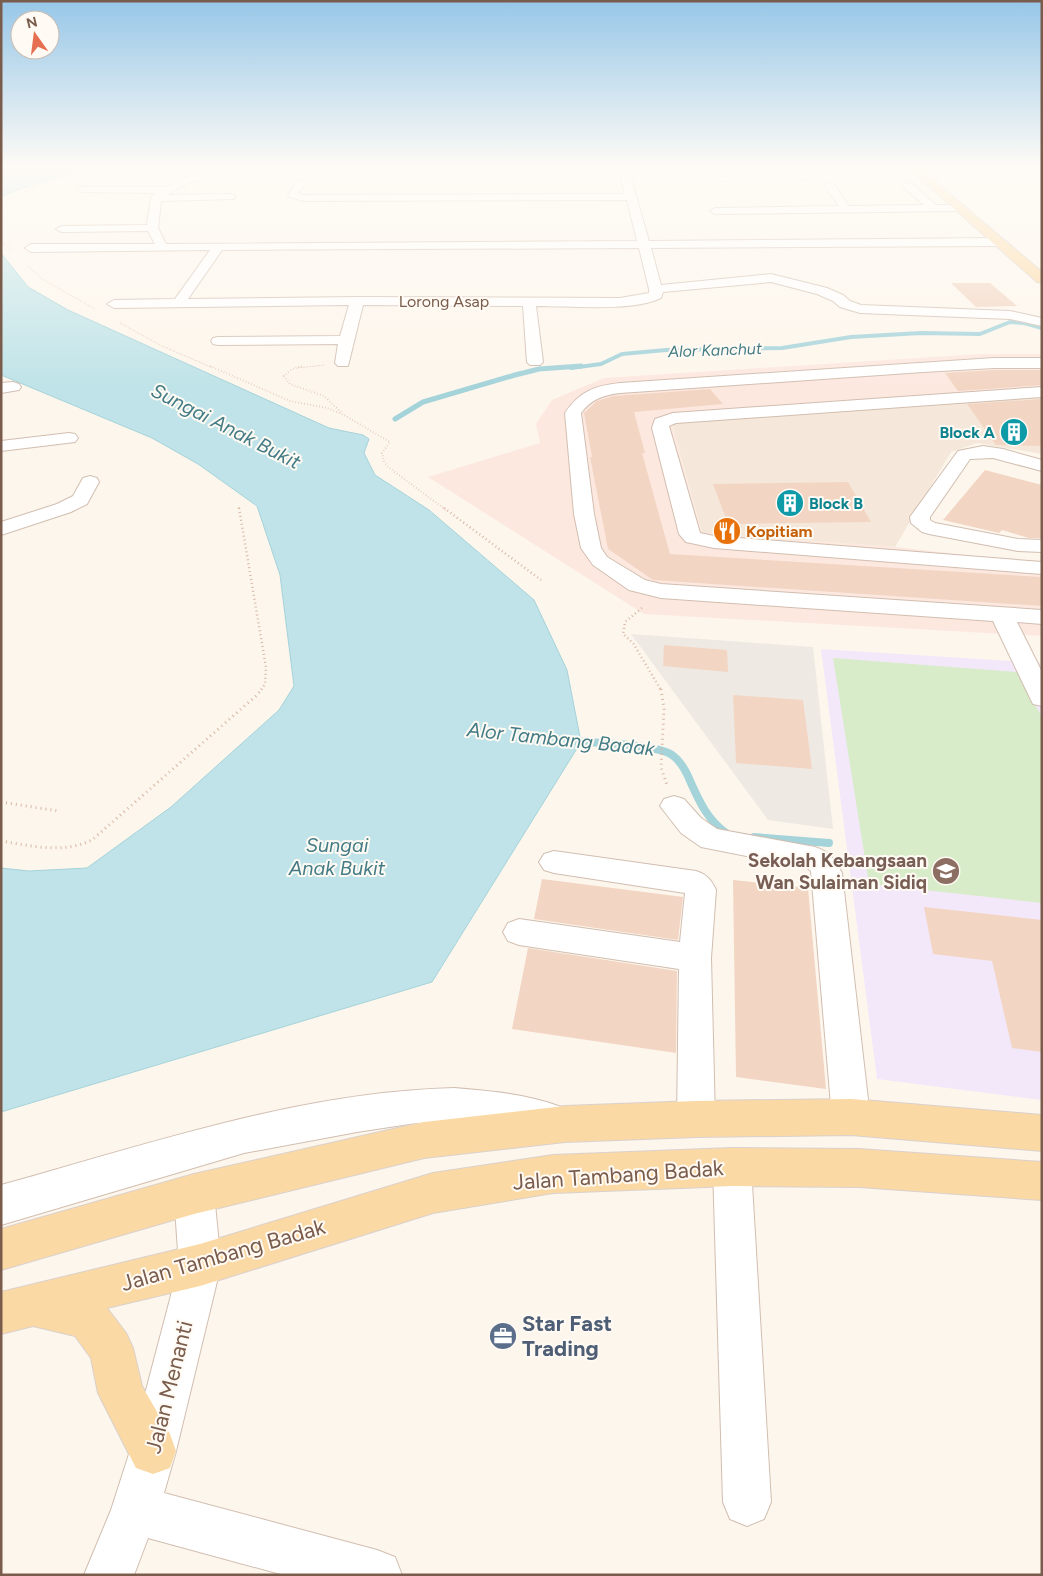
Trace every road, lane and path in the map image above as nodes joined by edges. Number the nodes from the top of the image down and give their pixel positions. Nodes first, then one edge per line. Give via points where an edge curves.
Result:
1 (159, 241) edge
2 (643, 241) edge
3 (1, 242) edge
4 (998, 242) joint
5 (644, 245) junction
6 (31, 248) dead end
7 (163, 248) junction
8 (218, 248) junction
9 (14, 252) dead end
10 (25, 263) dead end
11 (1042, 279) edge
12 (656, 289) junction
13 (357, 301) junction
14 (529, 301) junction
15 (114, 304) dead end
16 (179, 304) junction
17 (96, 309) dead end
18 (1042, 322) edge
19 (120, 323) dead end
20 (346, 340) junction
21 (218, 341) dead end
22 (534, 362) dead end
23 (343, 363) joint
24 (1042, 363) edge
25 (1042, 392) edge
26 (344, 416) junction
27 (69, 438) dead end
28 (1, 446) edge
29 (1042, 466) edge
30 (993, 468) dead end
31 (1042, 481) edge
32 (90, 482) dead end
33 (239, 507) dead end
34 (1, 529) edge
35 (1042, 546) edge
36 (1042, 568) edge
37 (541, 580) dead end
38 (661, 591) junction
39 (1002, 615) junction
40 (1042, 617) edge
41 (1042, 698) edge
42 (661, 762) dead end
43 (1, 802) edge
44 (674, 806) dead end
45 (58, 811) dead end
46 (1, 841) edge
47 (554, 862) dead end
48 (519, 932) dead end
49 (695, 958) junction
50 (851, 1117) junction
51 (696, 1118) junction
52 (565, 1124) junction
53 (1042, 1133) edge
54 (732, 1167) junction
55 (1042, 1181) edge
56 (194, 1194) junction
57 (1, 1205) edge
58 (1, 1250) edge
59 (200, 1265) junction
60 (15, 1309) edge
61 (153, 1451) junction
62 (747, 1502) dead end
63 (136, 1510) junction
64 (109, 1575) edge
65 (377, 1575) edge

1 - 7 street
2 - 5 street
3 - 9 path
4 - 5 street
4 - 11 main road
5 - 8 street
5 - 12 street
6 - 7 street
7 - 8 street
8 - 16 street
10 - 17 path via 42,278
12 - 14 street, Lorong Asap via 652,298 632,302
12 - 18 street via 771,278 822,291 860,309 1010,315
13 - 14 street, Lorong Asap
13 - 16 street, Lorong Asap
13 - 20 street
14 - 22 street
15 - 16 street, Lorong Asap
19 - 26 path via 160,345 290,401 327,408
20 - 21 street
20 - 23 street
23 - 26 path via 298,367 288,370 284,376 290,384 324,396
24 - 38 street via 923,367 620,388 604,390 580,400 573,412 591,548 600,562 614,572 637,585
25 - 36 street via 673,418 665,420 661,428 689,534 693,538
26 - 37 path via 390,442 382,453 388,467
27 - 28 street
29 - 35 street via 993,453 964,455 920,518 921,523 929,528 1018,545
30 - 31 street
32 - 34 street via 80,500
33 - 46 path via 266,667 265,684 257,695 90,841 47,848
38 - 39 street
38 - 42 path via 625,622 623,634 634,644 662,691
39 - 40 street
39 - 41 street
43 - 45 path
44 - 50 street via 691,828 712,839 815,858 823,864 827,873
47 - 49 street via 696,883 702,890
48 - 49 street
49 - 51 street
50 - 51 main road
50 - 53 main road
51 - 52 main road
52 - 56 main road via 424,1140
52 - 57 street via 498,1109 454,1105 416,1106 357,1114 244,1135
54 - 55 main road, Jalan Tambang Badak via 859,1168
54 - 59 main road, Jalan Tambang Badak via 553,1174 433,1193
54 - 62 street
56 - 58 main road
56 - 59 street, Jalan Menanti
59 - 60 main road, Jalan Tambang Badak
59 - 61 street, Jalan Menanti
60 - 61 main road via 66,1312 89,1320 111,1348 120,1393
61 - 63 street, Jalan Menanti
63 - 64 street, Jalan Menanti
63 - 65 street

